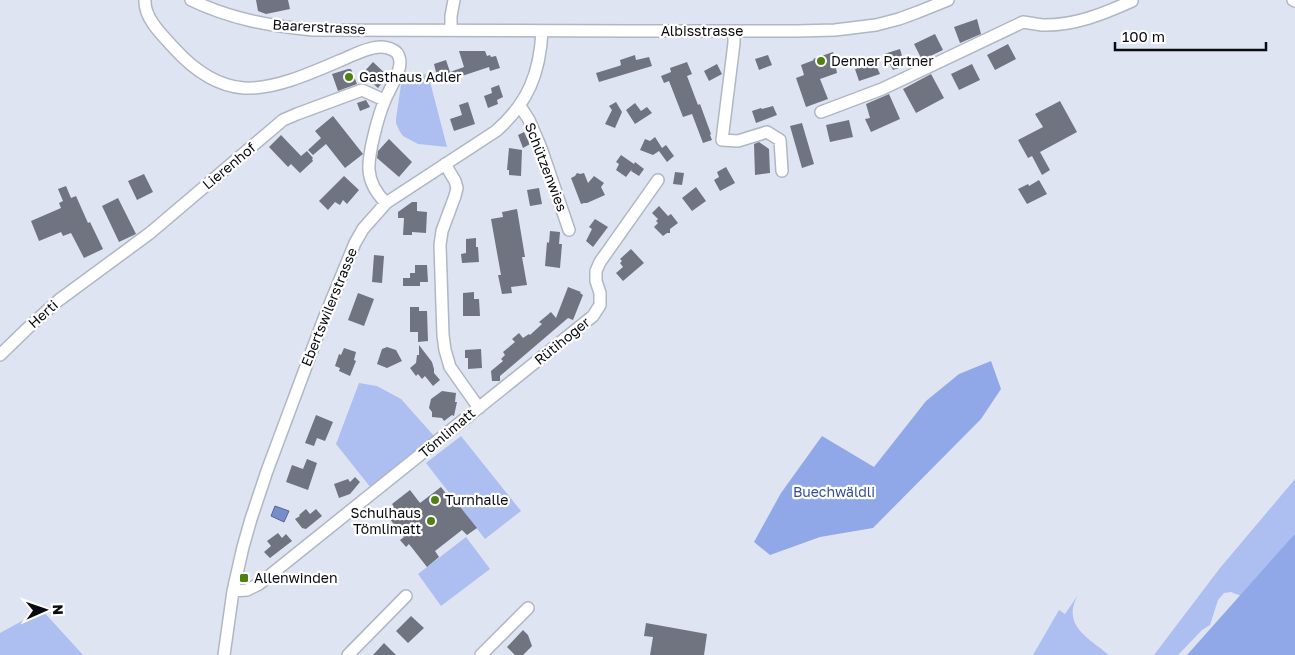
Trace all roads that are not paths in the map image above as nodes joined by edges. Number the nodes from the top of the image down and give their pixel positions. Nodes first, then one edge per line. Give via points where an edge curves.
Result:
1 (145, 0) edge
2 (191, 0) edge
3 (454, 0) edge
4 (948, 0) edge
5 (1132, 1) dead end
6 (451, 30) junction
7 (542, 31) junction
8 (734, 31) junction
9 (384, 100) junction
10 (520, 106) junction
11 (821, 112) dead end
12 (445, 164) junction
13 (782, 171) dead end
14 (658, 180) dead end
15 (386, 203) junction
16 (569, 230) dead end
17 (89, 278) joint
18 (0, 355) edge
19 (479, 408) junction
20 (233, 591) junction
21 (406, 596) dead end
22 (528, 608) dead end
23 (224, 655) edge
24 (348, 655) edge
25 (481, 655) edge

1 - 9 street via 152,22 182,57 197,70 228,85 245,88 277,84 371,48 391,49 399,56 399,70
2 - 6 street, Baarerstrasse via 250,22 281,27
3 - 6 street
4 - 8 street, Albisstrasse via 876,25 816,31
5 - 11 street via 1098,16 1067,23 1023,22 882,89
6 - 7 street, Albisstrasse
7 - 8 street, Albisstrasse
7 - 10 street, Ebertswilerstrasse via 536,74
8 - 13 street via 722,140 738,141 767,132 780,140
9 - 15 street via 369,170 376,192
9 - 17 street, Lierenhof via 362,90 283,120 150,233
10 - 12 street, Ebertswilerstrasse via 496,131
10 - 16 street, Schützenwies via 541,148
12 - 15 street, Ebertswilerstrasse
12 - 19 street, Tömlimatt via 457,188 440,245 442,335 450,367
14 - 19 street, Rütihoger via 600,262 596,281 600,305 593,316
15 - 20 street, Ebertswilerstrasse via 355,243 323,321 266,471
17 - 18 street, Herti via 59,300
19 - 20 street, Tömlimatt via 259,584 247,590
20 - 23 street, Ebertswilerstrasse
21 - 24 street
22 - 25 street

